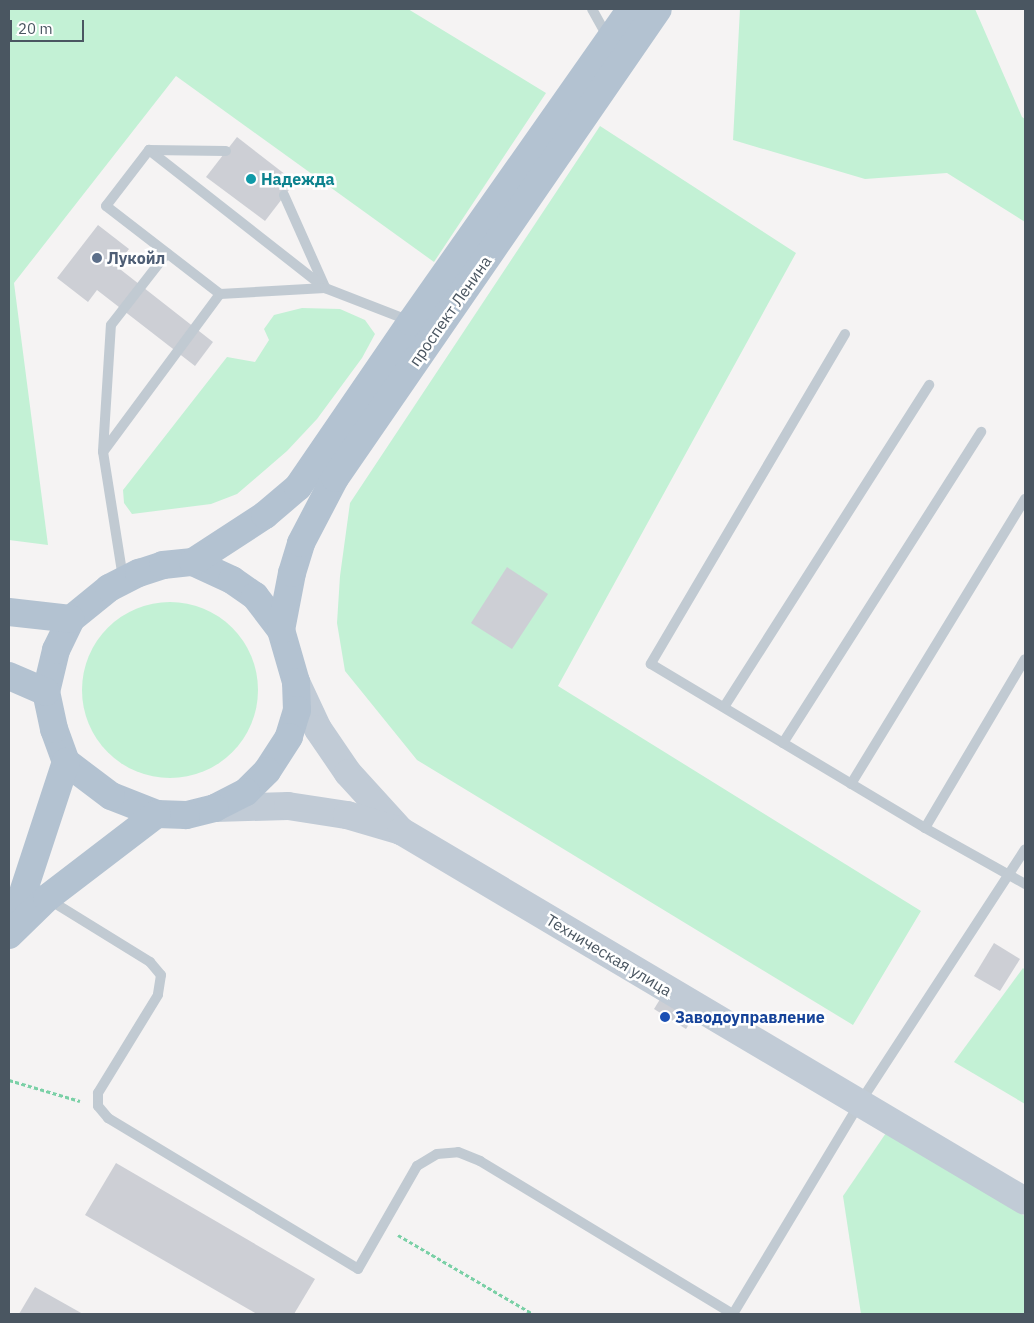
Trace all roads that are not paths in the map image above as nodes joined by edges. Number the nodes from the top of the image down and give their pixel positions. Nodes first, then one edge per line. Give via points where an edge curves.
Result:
1 (592, 9) edge
2 (631, 9) edge
3 (658, 9) edge
4 (610, 41) junction
5 (149, 150) junction
6 (226, 151) dead end
7 (284, 195) dead end
8 (167, 253) junction
9 (325, 288) junction
10 (220, 294) junction
11 (411, 322) junction
12 (845, 334) dead end
13 (929, 385) dead end
14 (981, 432) dead end
15 (103, 452) junction
16 (1025, 499) edge
17 (193, 562) junction
18 (123, 580) junction
19 (9, 612) edge
20 (71, 620) junction
21 (280, 630) junction
22 (1025, 659) edge
23 (9, 676) edge
24 (296, 682) junction
25 (46, 692) junction
26 (724, 707) junction
27 (783, 743) junction
28 (66, 762) junction
29 (851, 784) junction
30 (215, 808) junction
31 (157, 814) junction
32 (925, 828) junction
33 (400, 831) junction
34 (1025, 849) edge
35 (1009, 874) junction
36 (1025, 884) edge
37 (48, 898) junction
38 (9, 932) edge
39 (859, 1104) junction
40 (1025, 1200) edge
41 (733, 1314) edge

1 - 4 lane
2 - 4 main road, проспект Ленина
3 - 21 main road, проспект Ленина via 335,478 301,543
4 - 11 main road, проспект Ленина
5 - 6 lane
5 - 8 lane via 106,206
5 - 9 lane
7 - 9 lane
8 - 10 lane
8 - 15 lane via 111,325
9 - 10 lane
9 - 11 lane
10 - 15 lane
11 - 17 main road, проспект Ленина via 298,487 266,515
12 - 26 lane via 651,664
13 - 26 lane
14 - 27 lane
15 - 18 lane
16 - 29 lane
17 - 18 main road via 163,565
17 - 21 main road via 232,580 255,596
18 - 20 main road via 94,598
19 - 20 main road
20 - 25 main road via 56,650
21 - 24 main road
22 - 32 lane
23 - 25 main road
24 - 30 main road via 297,710 289,737 267,771 246,792
24 - 33 main road via 318,729 348,774
25 - 28 main road
26 - 27 lane
27 - 29 lane
28 - 31 main road via 111,796
28 - 38 main road
29 - 32 lane
30 - 31 main road via 186,815
30 - 33 main road via 288,806 347,815
31 - 37 main road
32 - 35 lane
33 - 39 main road, Техническая улица
34 - 35 lane
35 - 36 lane
35 - 39 lane
37 - 38 main road
37 - 41 lane via 150,962 161,975 158,995 98,1093 98,1106 108,1118 358,1269 417,1166 437,1154 458,1152 480,1161
39 - 40 main road, Техническая улица
39 - 41 lane

